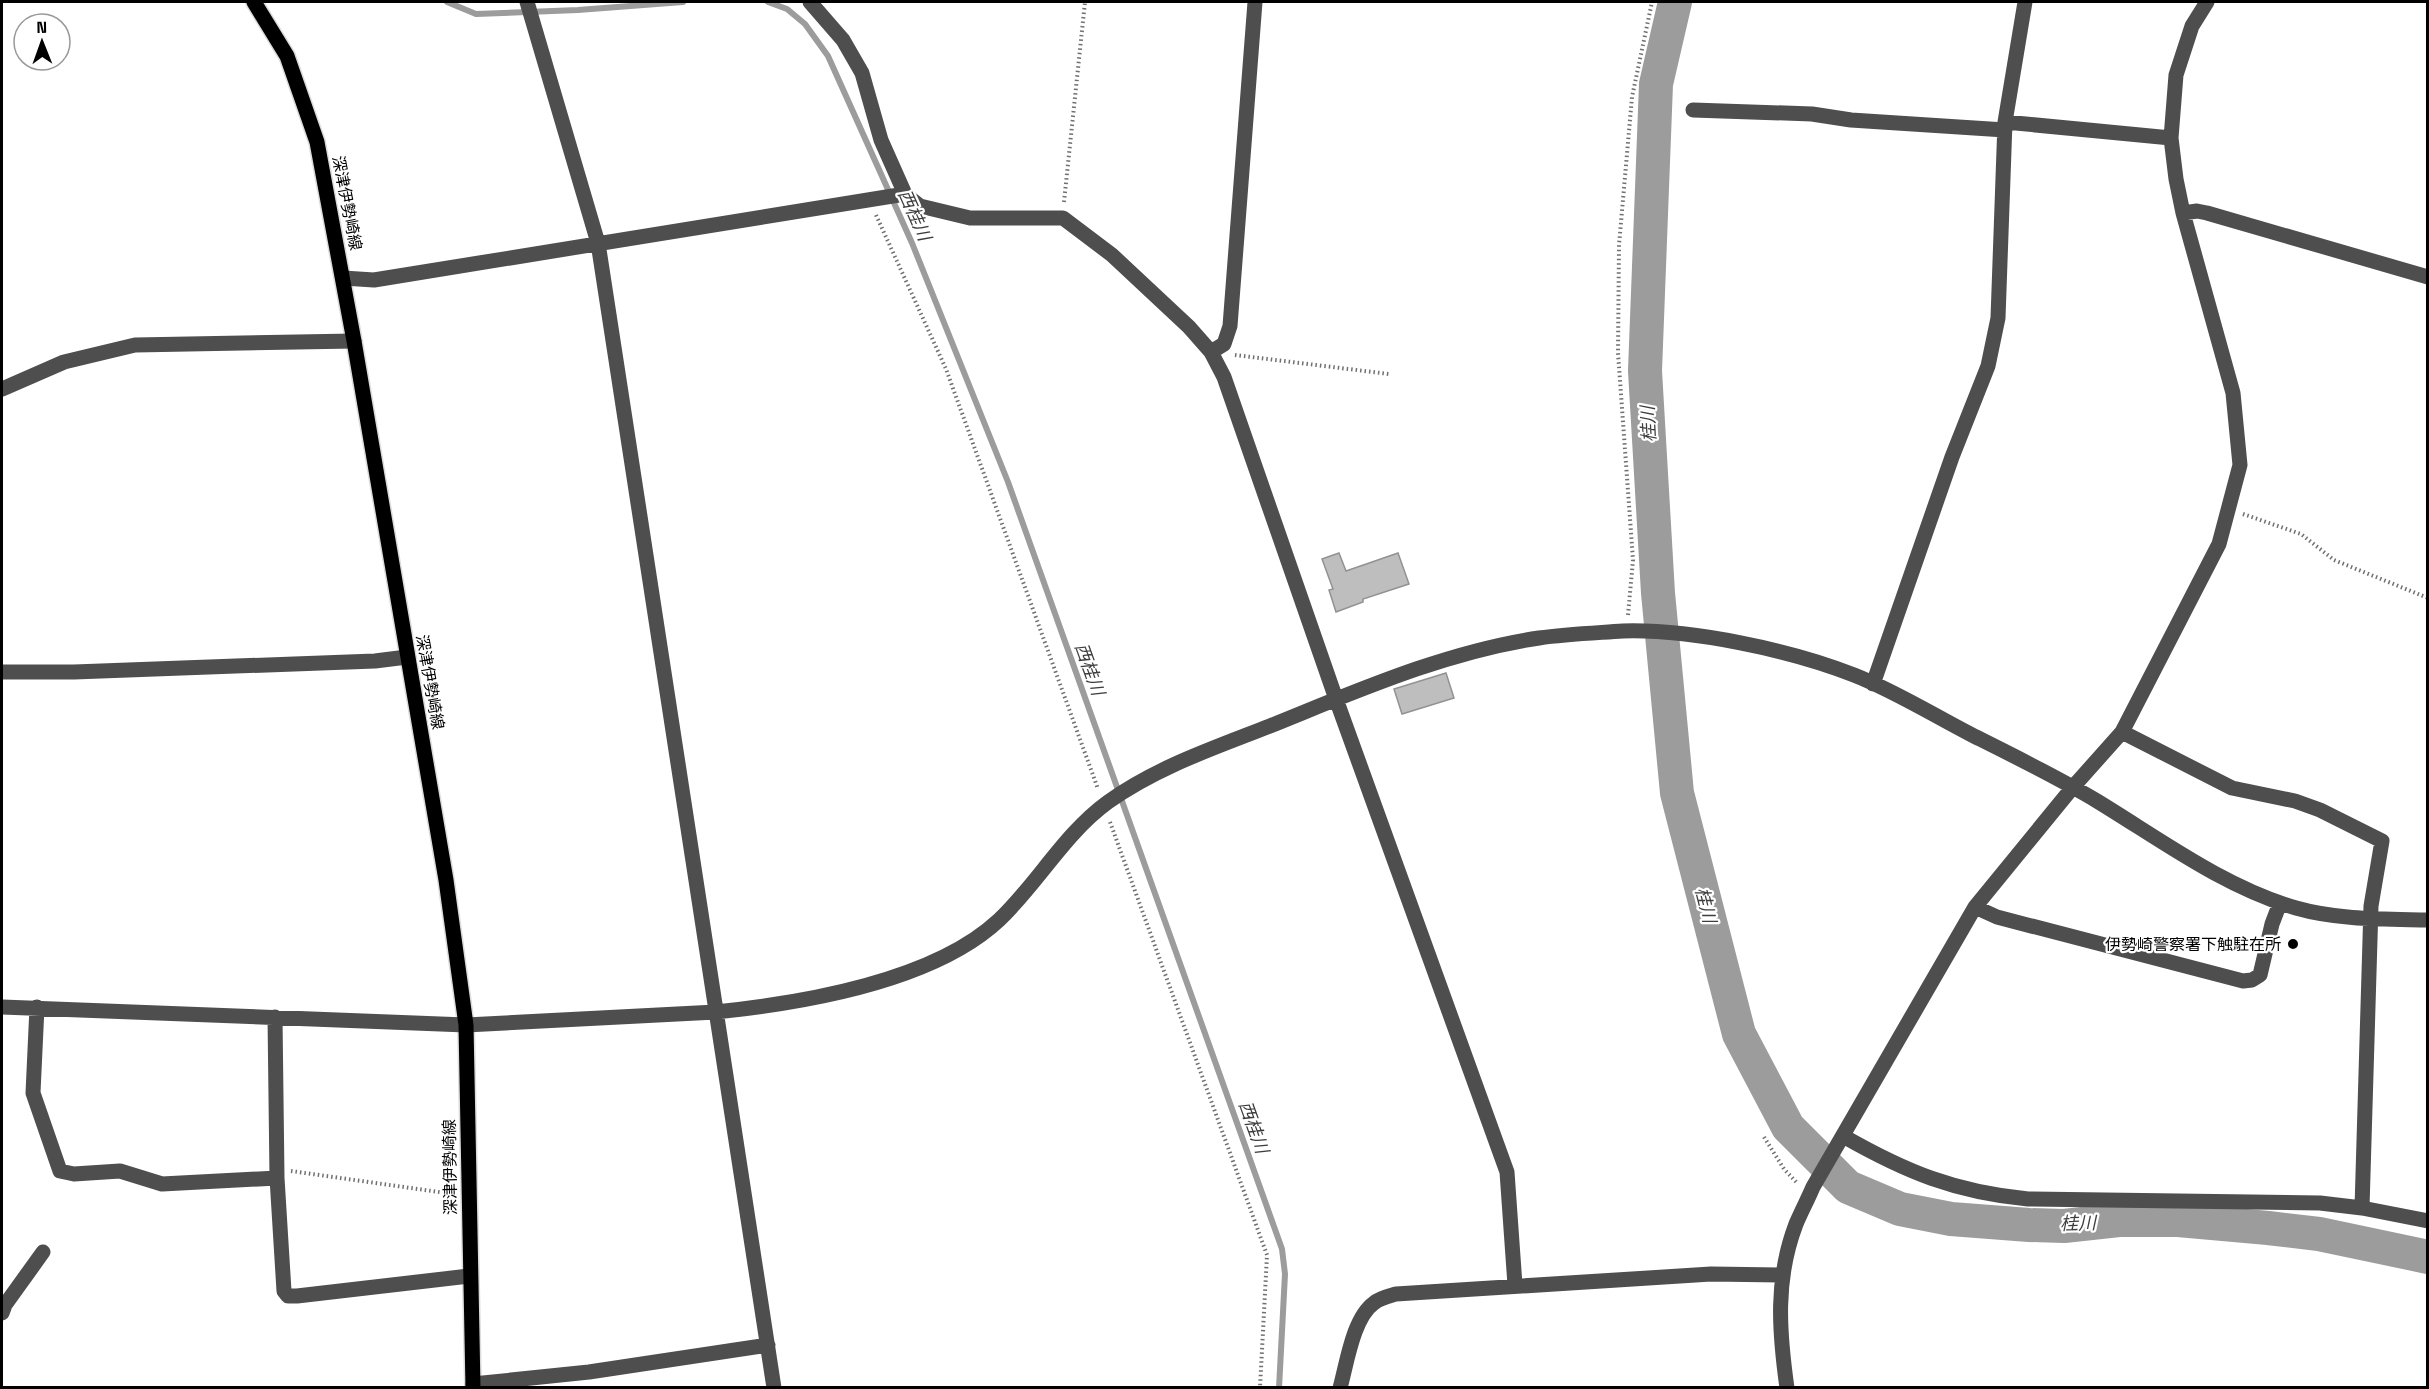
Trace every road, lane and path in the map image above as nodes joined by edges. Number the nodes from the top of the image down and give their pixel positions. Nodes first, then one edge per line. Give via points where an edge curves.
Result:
1 (254, 2) edge
2 (527, 2) edge
3 (810, 2) edge
4 (1085, 2) edge
5 (1255, 2) edge
6 (1652, 2) edge
7 (2025, 2) edge
8 (2207, 2) edge
9 (1693, 110) dead end
10 (2005, 126) junction
11 (2171, 138) junction
12 (902, 194) junction
13 (875, 198) junction
14 (2183, 213) junction
15 (1063, 218) junction
16 (598, 243) junction
17 (2427, 277) edge
18 (343, 278) junction
19 (354, 341) junction
20 (1211, 352) junction
21 (1389, 374) dead end
22 (2, 389) edge
23 (2228, 508) junction
24 (2427, 598) edge
25 (1633, 631) junction
26 (407, 657) junction
27 (2, 672) edge
28 (1873, 684) junction
29 (1336, 699) junction
30 (2122, 732) junction
31 (2073, 787) junction
32 (1108, 802) junction
33 (2280, 903) junction
34 (1975, 908) junction
35 (2372, 919) junction
36 (2427, 920) edge
37 (2, 1007) edge
38 (37, 1007) junction
39 (716, 1012) junction
40 (275, 1017) junction
41 (466, 1025) junction
42 (1764, 1137) dead end
43 (1841, 1140) junction
44 (277, 1174) junction
45 (1812, 1190) junction
46 (469, 1197) junction
47 (2362, 1208) junction
48 (2427, 1221) edge
49 (43, 1252) dead end
50 (1781, 1275) junction
51 (470, 1276) junction
52 (1515, 1285) junction
53 (2, 1313) edge
54 (768, 1345) junction
55 (473, 1386) edge
56 (774, 1388) edge
57 (1260, 1388) edge
58 (1340, 1388) edge
59 (1787, 1388) edge

1 - 18 main road, 深津伊勢崎線 via 287,56 317,142
2 - 16 street
3 - 12 street via 843,40 862,73
4 - 15 path
5 - 20 street via 1230,326 1224,344
6 - 25 path via 1632,97 1619,245 1618,353 1633,560 1628,610
7 - 10 street
8 - 11 street via 2192,26 2176,75
9 - 10 street
10 - 11 street
10 - 28 street via 1998,318 1988,366
11 - 14 street
12 - 13 street
12 - 15 street via 920,206 970,218
13 - 16 street
13 - 32 path via 946,369
14 - 17 street via 2207,213
14 - 23 street via 2233,393 2240,465
15 - 20 street via 1112,255
16 - 18 street via 374,280
16 - 39 street
18 - 19 main road, 深津伊勢崎線
19 - 22 street via 135,345 64,362
19 - 26 main road, 深津伊勢崎線
20 - 21 path
20 - 29 street via 1224,377
23 - 24 path via 2301,534 2334,560
23 - 30 street via 2219,544
25 - 28 street via 1695,636 1794,656
25 - 29 street via 1567,634 1506,644 1410,671
26 - 27 street
26 - 41 main road, 深津伊勢崎線 via 446,880
28 - 31 street
29 - 32 street via 1189,758
29 - 52 street via 1507,1172
30 - 31 street
30 - 35 street via 2232,788 2295,801 2382,841
31 - 33 street via 2235,885
31 - 34 street
32 - 39 street via 1074,832 1002,917 963,948 876,981 785,1003
32 - 57 path via 1267,1255
33 - 34 street via 2260,975 2243,981
33 - 35 street via 2311,912
34 - 43 street
35 - 36 street
35 - 47 street
37 - 38 street
38 - 40 street
38 - 44 street via 33,1092 60,1171 120,1172 162,1184
39 - 41 street
39 - 54 street
40 - 41 street
40 - 44 street
41 - 46 main road, 深津伊勢崎線
42 - 45 path via 1794,1181
43 - 45 street
43 - 47 street via 1949,1185 1989,1195 2028,1199 2320,1203
44 - 46 path
44 - 51 street via 284,1291 288,1296
45 - 50 street via 1796,1223
46 - 51 main road, 深津伊勢崎線
47 - 48 street
49 - 53 street
50 - 52 street via 1711,1274
50 - 59 street via 1779,1317
51 - 55 main road, 深津伊勢崎線
52 - 58 street via 1396,1294 1373,1303 1356,1330
54 - 55 street
54 - 56 street

